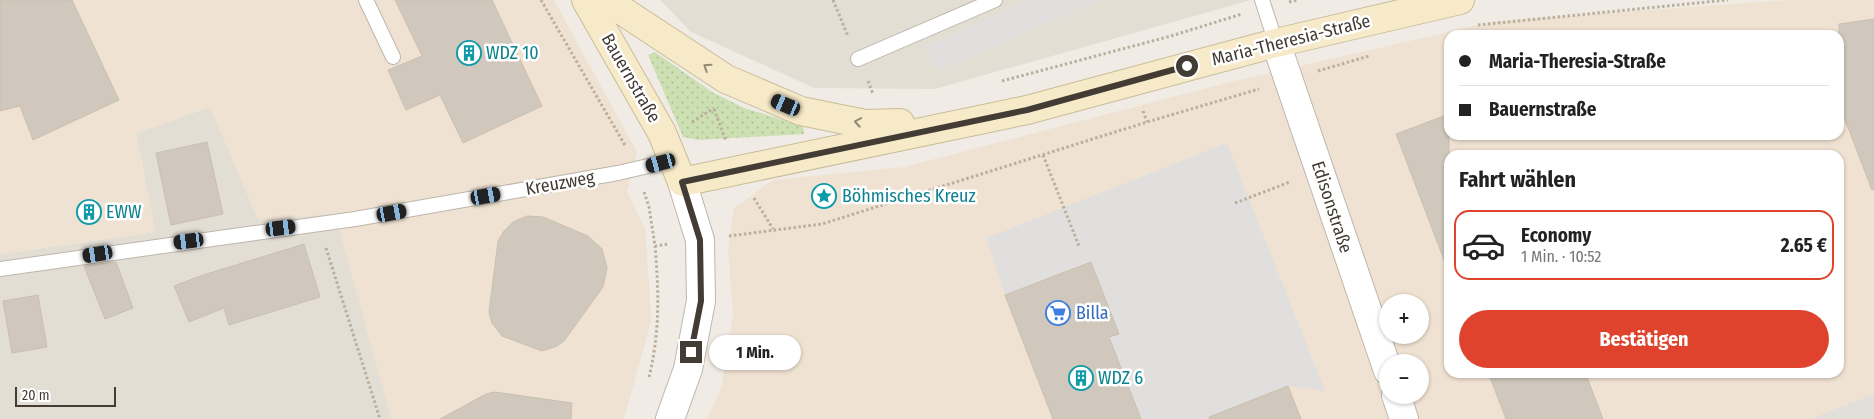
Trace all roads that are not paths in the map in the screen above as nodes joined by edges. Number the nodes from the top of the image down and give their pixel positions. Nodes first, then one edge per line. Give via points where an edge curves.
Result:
1 (366, 0) edge
2 (586, 0) edge
3 (606, 0) edge
4 (995, 0) edge
5 (1460, 0) edge
6 (1262, 4) edge
7 (1276, 43) junction
8 (392, 57) dead end
9 (858, 59) dead end
10 (977, 120) junction
11 (678, 171) junction
12 (0, 269) edge
13 (1382, 354) edge
14 (1399, 404) edge
15 (670, 419) edge
16 (1404, 419) edge

1 - 8 lane
2 - 11 main road, Bauernstraße via 662,133
10 -> 3 main road, Maria-Theresia-Straße via 865,124 801,111 726,79
4 - 9 lane
5 - 7 main road, Maria-Theresia-Straße
6 - 7 lane
7 - 10 main road, Maria-Theresia-Straße via 1027,110
7 - 13 street, Edisonstraße
10 - 11 main road, Maria-Theresia-Straße
11 - 12 lane, Kreuzweg via 618,173 318,224
11 - 15 street, Bauernstraße via 700,240 701,301 688,369
14 - 16 street

